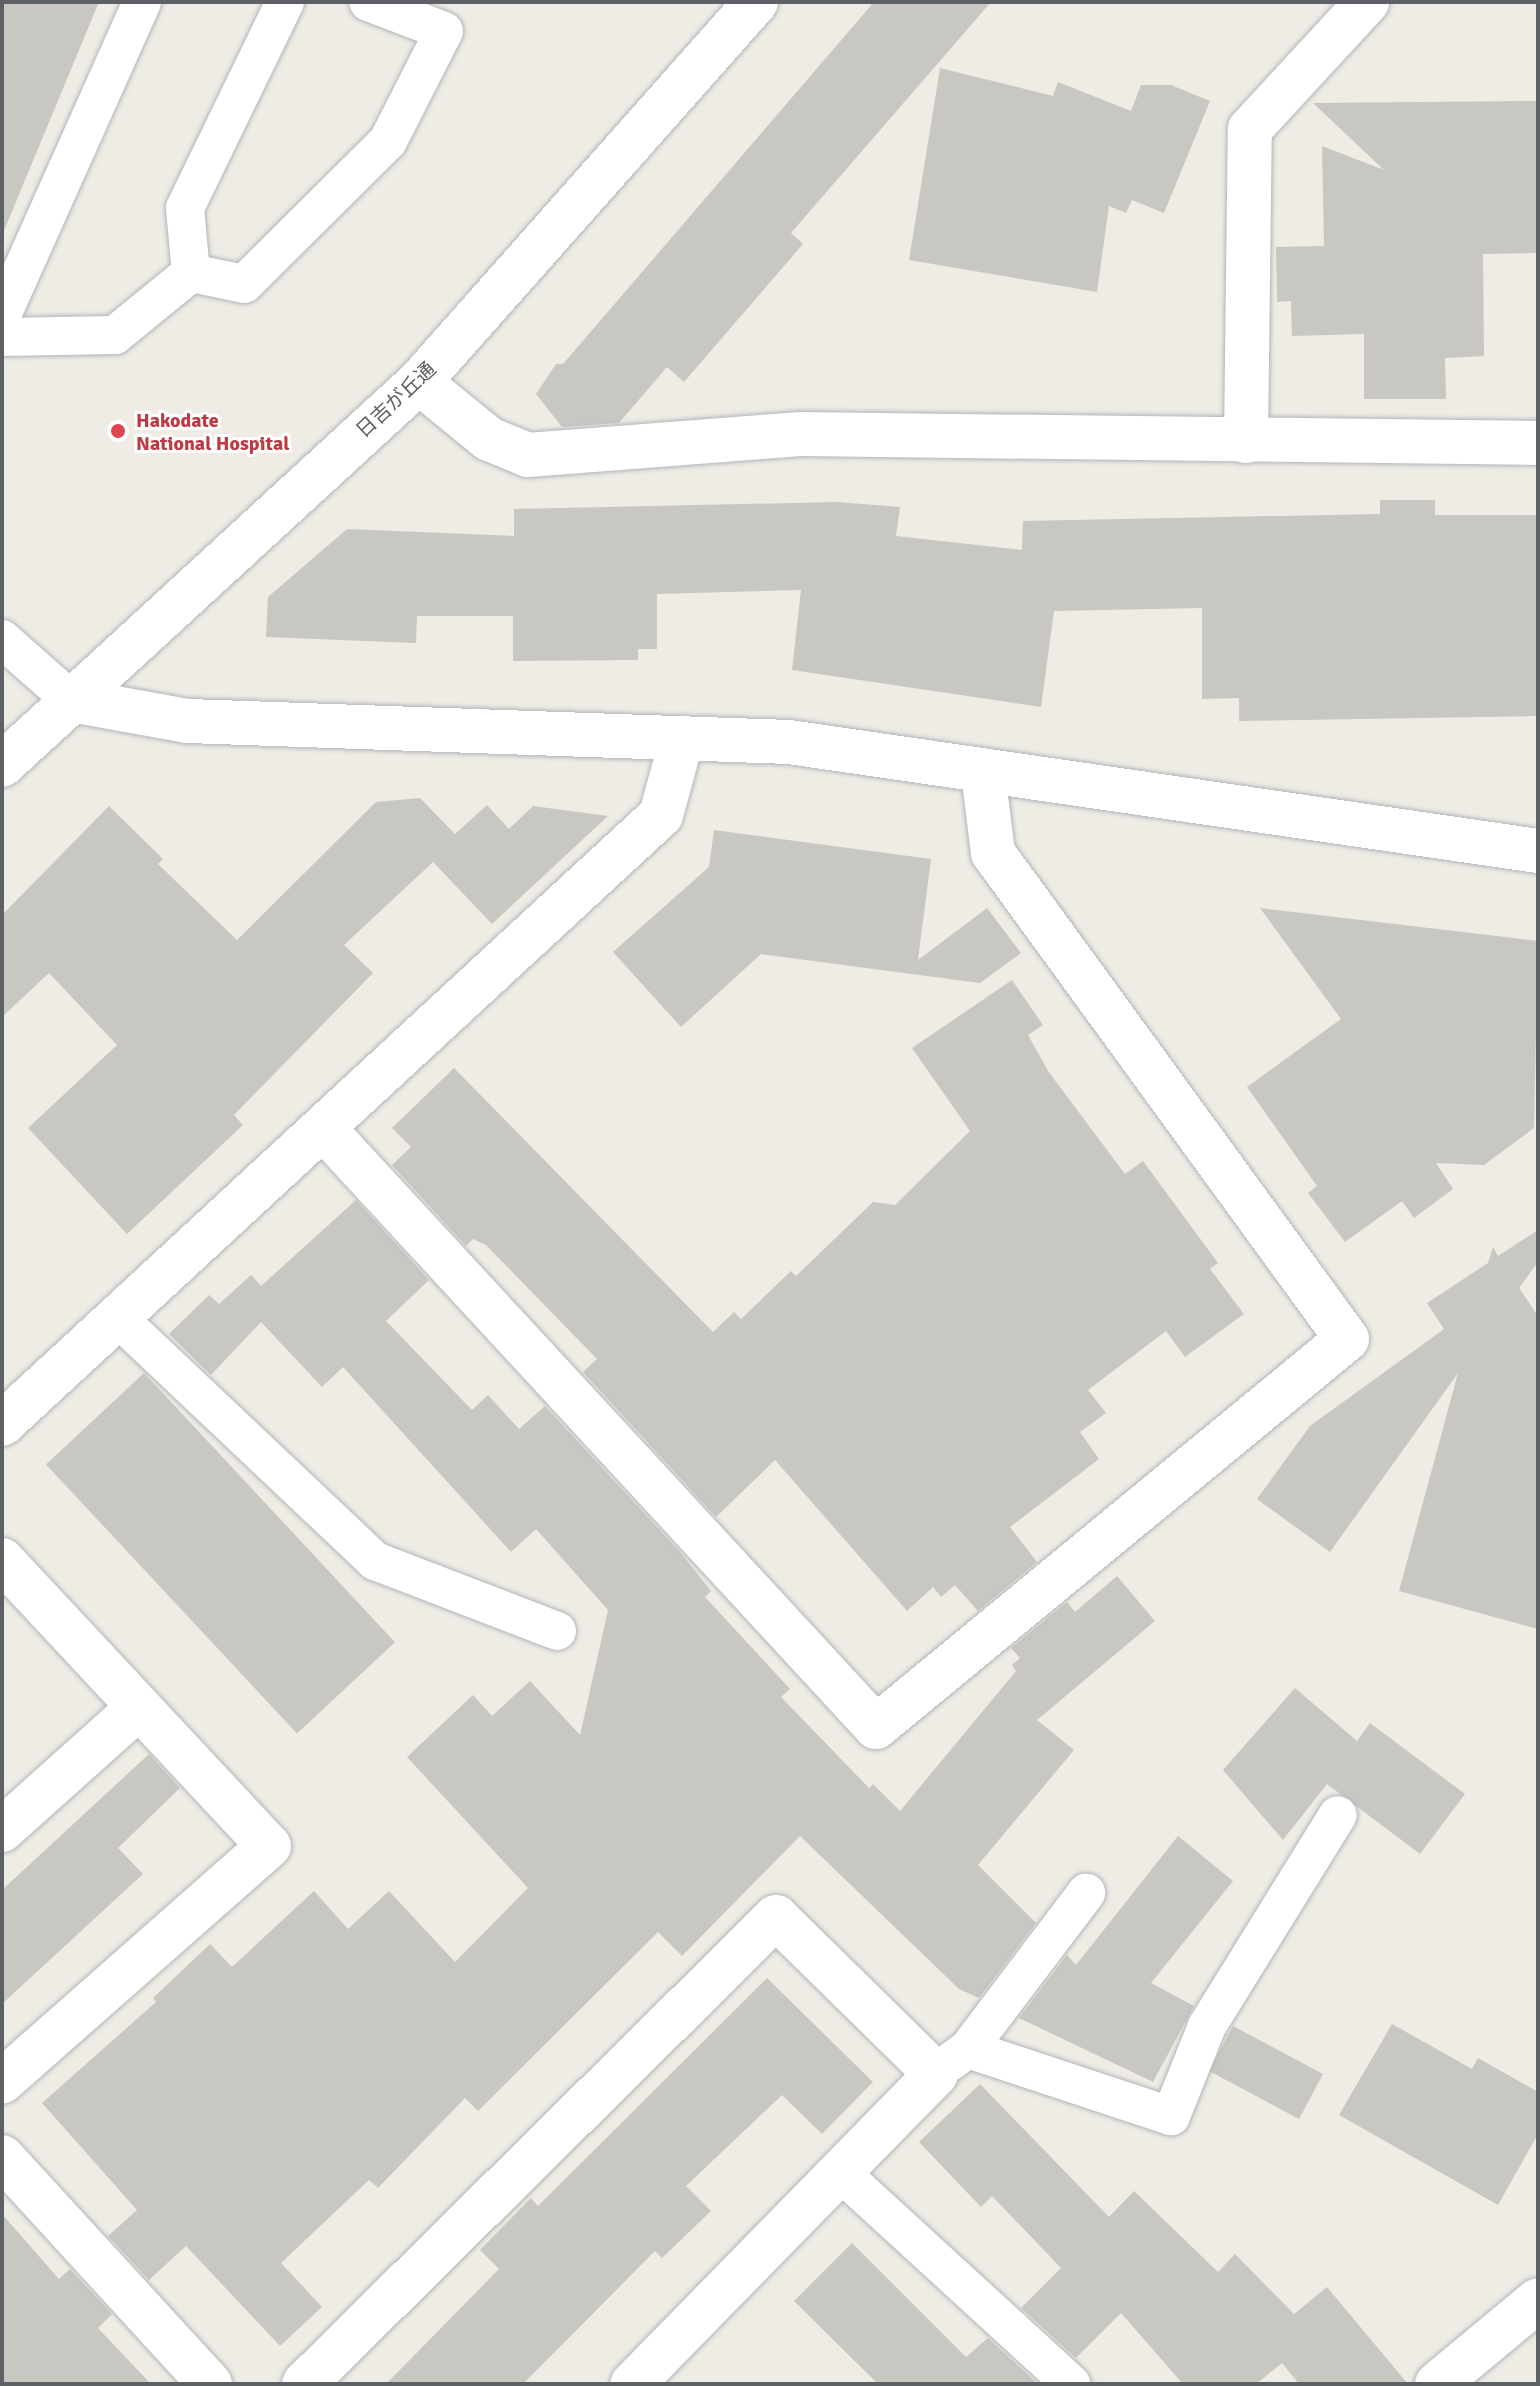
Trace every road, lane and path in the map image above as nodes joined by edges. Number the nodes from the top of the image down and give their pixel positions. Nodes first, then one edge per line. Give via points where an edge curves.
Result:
1 (142, 2) edge
2 (285, 2) edge
3 (368, 2) edge
4 (756, 2) edge
5 (1367, 2) edge
6 (191, 273) junction
7 (2, 315) edge
8 (2, 337) edge
9 (419, 382) junction
10 (1246, 441) junction
11 (1538, 443) edge
12 (2, 639) edge
13 (71, 700) junction
14 (682, 738) junction
15 (2, 765) edge
16 (983, 773) junction
17 (1538, 851) edge
18 (323, 1128) junction
19 (118, 1318) junction
20 (2, 1424) edge
21 (2, 1560) edge
22 (557, 1631) dead end
23 (138, 1708) junction
24 (1338, 1815) dead end
25 (2, 1830) edge
26 (1086, 1893) dead end
27 (952, 2061) junction
28 (2, 2081) edge
29 (2, 2157) edge
30 (840, 2172) junction
31 (1538, 2300) edge
32 (210, 2384) edge
33 (304, 2384) edge
34 (632, 2384) edge
35 (1071, 2384) edge
36 (1437, 2384) edge

1 - 7 lane
2 - 6 lane via 185,208
3 - 6 lane via 444,31 388,141 244,284
4 - 9 street, 日吉が丘通
5 - 10 street via 1250,129
6 - 8 lane via 115,335
9 - 10 street via 489,439 528,455 800,434
9 - 13 street, 日吉が丘通
10 - 11 street
12 - 13 lane
13 - 14 street via 188,721
13 - 15 street, 日吉が丘通
14 - 16 street via 789,742
14 - 18 street via 661,815
16 - 17 street
16 - 18 street via 993,853 1347,1339 876,1727
18 - 19 street
19 - 20 street
19 - 22 lane via 375,1561
21 - 23 street
23 - 25 street
23 - 28 street via 269,1846
24 - 27 lane via 1207,2026 1171,2116
26 - 27 lane
27 - 30 street
27 - 33 street via 776,1917
29 - 32 street
30 - 34 street
30 - 35 lane
31 - 36 street

